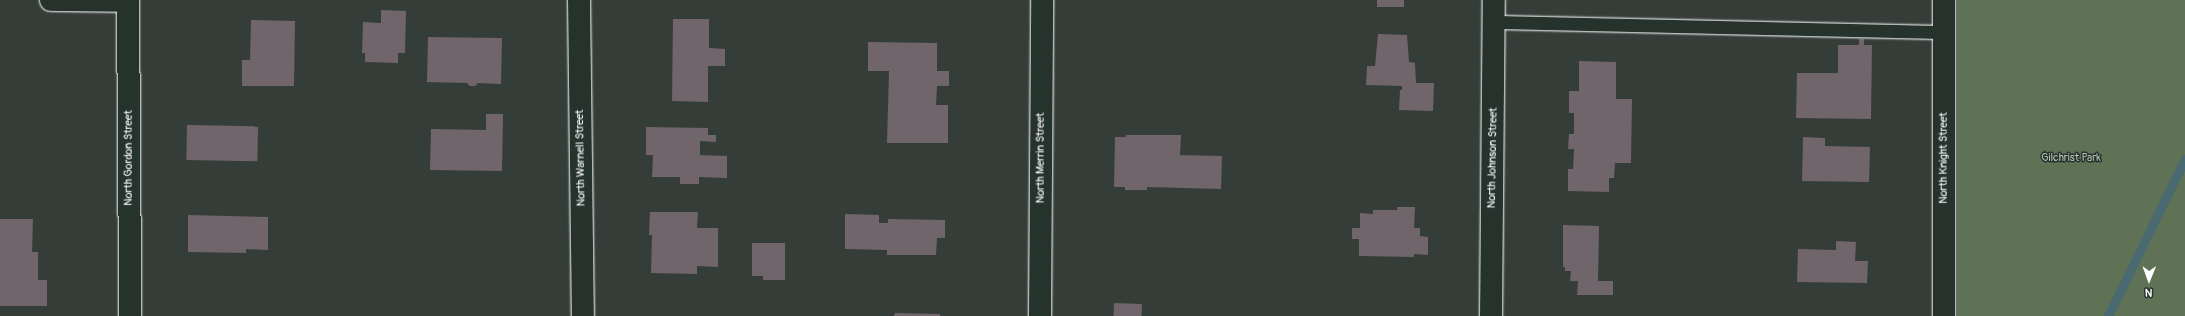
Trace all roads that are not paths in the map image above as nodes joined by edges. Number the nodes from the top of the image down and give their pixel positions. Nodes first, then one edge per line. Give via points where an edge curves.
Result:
1 (51, 0) edge
2 (579, 0) edge
3 (1042, 0) edge
4 (1494, 0) edge
5 (1944, 0) edge
6 (128, 1) edge
7 (1494, 22) junction
8 (1944, 32) junction
9 (130, 316) edge
10 (583, 316) edge
11 (1040, 316) edge
12 (1491, 316) edge
13 (1944, 316) edge

1 - 6 street
2 - 10 street, North Warnell Street
3 - 11 street, North Merrin Street
4 - 7 street, North Johnson Street
5 - 8 street, North Knight Street
6 - 9 street, North Gordon Street
7 - 8 lane
7 - 12 street, North Johnson Street
8 - 13 street, North Knight Street

